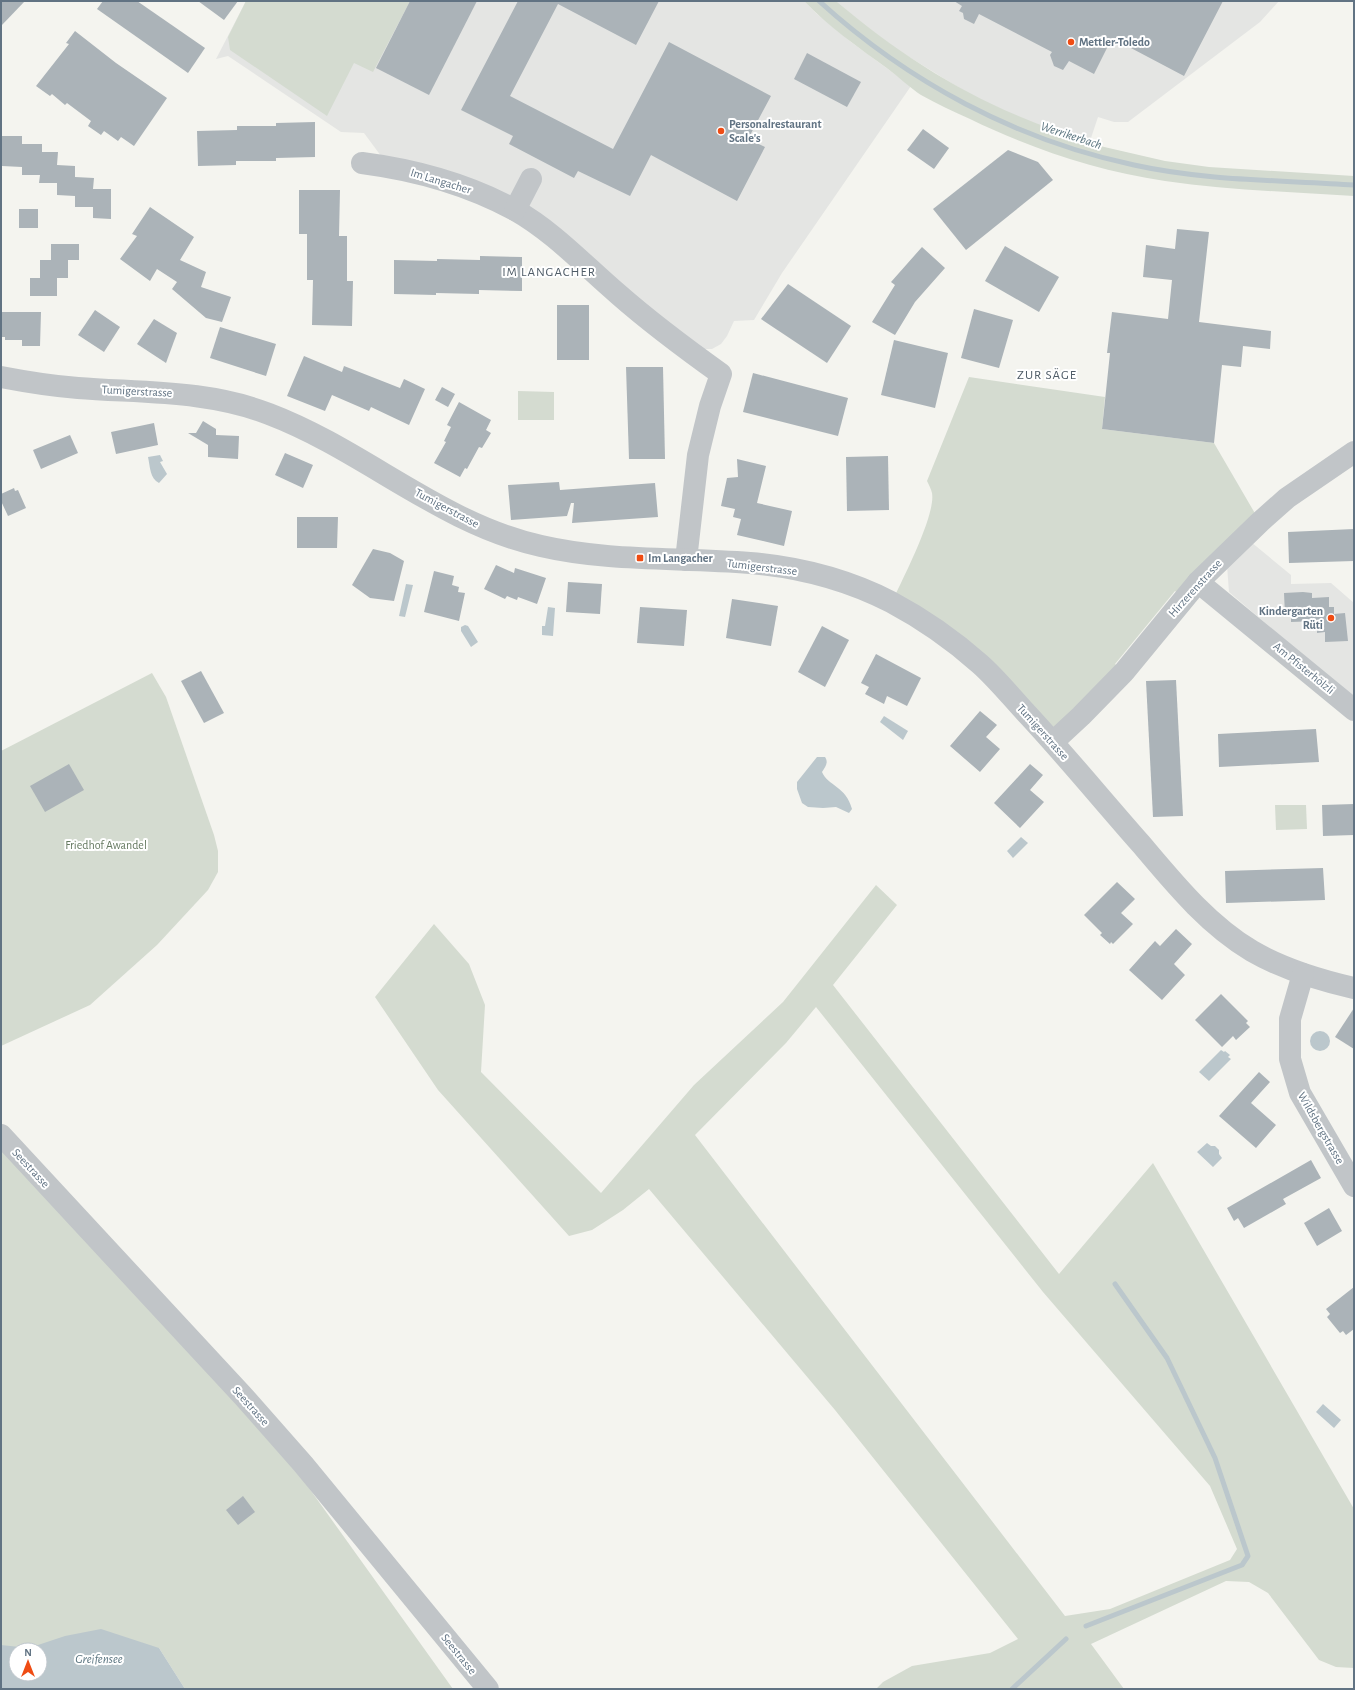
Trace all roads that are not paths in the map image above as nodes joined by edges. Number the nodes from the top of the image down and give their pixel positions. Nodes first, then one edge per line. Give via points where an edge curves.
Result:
1 (362, 163) dead end
2 (531, 179) dead end
3 (515, 210) junction
4 (1, 377) edge
5 (1354, 452) edge
6 (686, 560) junction
7 (1198, 582) junction
8 (1354, 710) edge
9 (1053, 742) junction
10 (1303, 974) junction
11 (1354, 988) edge
12 (1, 1135) edge
13 (1354, 1186) edge
14 (488, 1689) edge

1 - 3 street, Im Langacher via 424,173 471,189
2 - 3 street
3 - 6 street, Im Langacher via 561,242 619,295 721,374 698,455
4 - 6 street, Tumigerstrasse via 47,385 188,394 226,400 266,412 304,428 452,513 508,537 592,555
5 - 7 street, Hirzerenstrasse via 1287,498
6 - 9 street, Tumigerstrasse via 750,563 784,568 833,579 892,602 938,630 982,666
7 - 8 street, Am Pfisterhölzli
7 - 9 street, Hirzerenstrasse via 1124,672
9 - 10 street, Tumigerstrasse via 1184,894 1216,925 1251,950
10 - 11 street, Tumigerstrasse
10 - 13 street, Wildsbergstrasse via 1290,1019 1290,1059 1300,1093
12 - 14 street, Seestrasse via 298,1458

